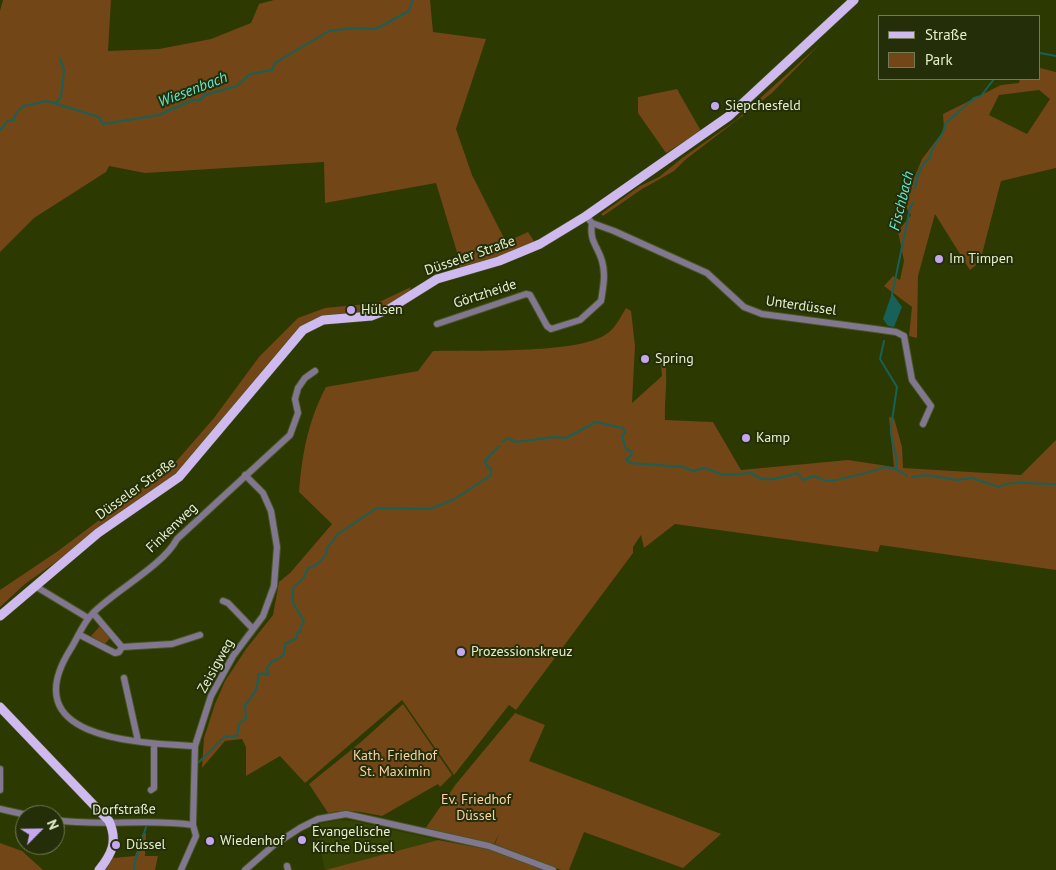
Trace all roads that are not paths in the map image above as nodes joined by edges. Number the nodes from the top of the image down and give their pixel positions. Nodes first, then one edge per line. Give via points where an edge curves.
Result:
1 (854, 0) edge
2 (589, 220) junction
3 (437, 324) dead end
4 (315, 371) dead end
5 (923, 424) dead end
6 (245, 475) junction
7 (35, 586) junction
8 (223, 601) dead end
9 (0, 616) edge
10 (90, 616) junction
11 (253, 629) junction
12 (80, 635) junction
13 (200, 635) dead end
14 (122, 647) junction
15 (124, 678) dead end
16 (0, 707) edge
17 (138, 741) junction
18 (154, 744) junction
19 (195, 746) junction
20 (0, 769) edge
21 (0, 790) edge
22 (151, 790) dead end
23 (0, 809) edge
24 (15, 812) edge
25 (65, 822) edge
26 (109, 822) junction
27 (193, 825) junction
28 (100, 870) edge
29 (181, 870) edge
30 (245, 870) edge
31 (553, 870) edge

1 - 2 main road, Düsseler Straße via 741,107
2 - 3 street, Görtzheide via 592,240 602,260 604,278 601,301 580,320 551,329 530,295 526,294
2 - 5 street, Unterdüssel via 706,273 744,308 762,314 882,330 904,336 912,380 931,406
2 - 7 main road, Düsseler Straße via 522,252 437,279 389,309 363,317 323,320 303,330 184,472 98,534
4 - 6 street, Finkenweg via 298,388 295,399 298,413 290,436
6 - 10 street, Finkenweg via 165,554
6 - 11 street, Zeisigweg via 263,493 271,511 277,548 270,599
7 - 9 main road, Düsseler Straße
7 - 10 street
8 - 11 street
10 - 12 street, Finkenweg
10 - 14 street
11 - 19 street, Zeisigweg via 233,656 212,696
12 - 14 street via 115,653
12 - 17 street, Finkenweg via 58,677 58,696 63,711 86,730
13 - 14 street via 172,644
15 - 17 street
16 - 26 main road
17 - 18 street, Finkenweg
18 - 19 street, Finkenweg
18 - 22 street via 154,788
19 - 27 street
20 - 21 street
23 - 24 street
25 - 26 street, Dorfstraße
26 - 27 street, Dorfstraße
26 - 28 main road via 114,841
27 - 29 street via 196,836
30 - 31 street via 287,836 318,819 354,814 489,846

